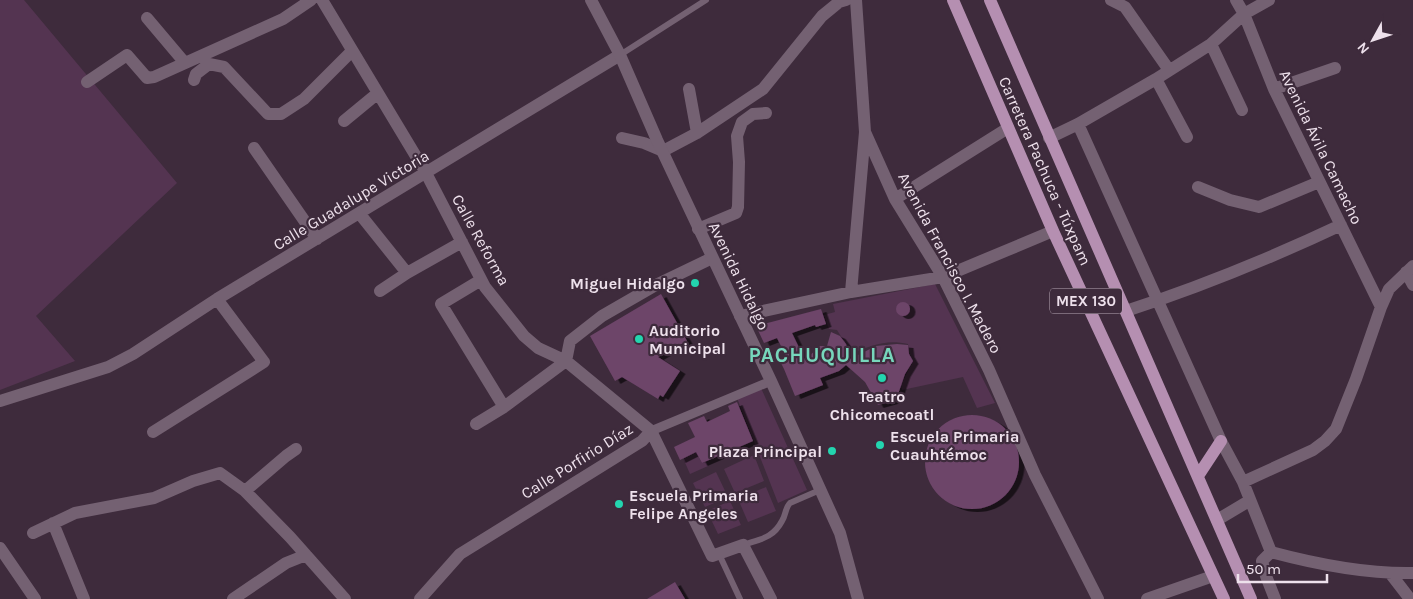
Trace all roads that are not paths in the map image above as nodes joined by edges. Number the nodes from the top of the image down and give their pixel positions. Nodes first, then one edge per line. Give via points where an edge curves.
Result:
1 (311, 0) edge
2 (322, 0) edge
3 (591, 0) edge
4 (706, 0) edge
5 (846, 0) edge
6 (856, 0) edge
7 (953, 0) edge
8 (1111, 0) edge
9 (1236, 0) edge
10 (1269, 0) edge
11 (992, 1) edge
12 (1129, 4) edge
13 (1244, 14) junction
14 (147, 18) dead end
15 (1211, 44) junction
16 (352, 51) junction
17 (620, 55) junction
18 (185, 63) junction
19 (1335, 68) dead end
20 (1169, 70) junction
21 (1156, 79) junction
22 (194, 80) dead end
23 (87, 82) dead end
24 (689, 89) dead end
25 (1274, 89) junction
26 (378, 93) junction
27 (1242, 110) dead end
28 (766, 113) dead end
29 (344, 121) dead end
30 (1078, 124) junction
31 (1008, 128) junction
32 (865, 132) junction
33 (697, 133) junction
34 (1187, 137) dead end
35 (622, 138) dead end
36 (1050, 138) junction
37 (254, 148) dead end
38 (663, 151) junction
39 (426, 174) junction
40 (1319, 182) junction
41 (1198, 187) dead end
42 (895, 199) junction
43 (359, 213) junction
44 (1341, 225) junction
45 (698, 229) junction
46 (1053, 231) junction
47 (317, 239) junction
48 (462, 242) junction
49 (712, 258) junction
50 (1410, 269) edge
51 (407, 274) junction
52 (943, 277) junction
53 (481, 280) junction
54 (1413, 285) edge
55 (380, 291) dead end
56 (851, 292) junction
57 (217, 299) junction
58 (1157, 301) junction
59 (1380, 307) junction
60 (1126, 311) junction
61 (740, 316) junction
62 (566, 361) junction
63 (771, 381) junction
64 (0, 402) edge
65 (504, 406) junction
66 (476, 424) dead end
67 (650, 431) junction
68 (153, 432) dead end
69 (1221, 441) junction
70 (296, 449) dead end
71 (1198, 476) junction
72 (1243, 482) junction
73 (820, 490) junction
74 (245, 491) junction
75 (1249, 501) junction
76 (1217, 520) junction
77 (53, 523) junction
78 (32, 533) dead end
79 (744, 545) junction
80 (0, 548) edge
81 (1271, 552) junction
82 (719, 554) junction
83 (306, 555) junction
84 (1390, 573) junction
85 (1413, 573) edge
86 (1213, 576) junction
87 (423, 598) edge
88 (35, 599) edge
89 (84, 599) edge
90 (234, 599) edge
91 (345, 599) edge
92 (740, 599) edge
93 (771, 599) edge
94 (858, 599) edge
95 (1098, 599) edge
96 (1147, 599) edge
97 (1224, 599) edge
98 (1251, 599) edge
99 (1275, 599) edge
100 (1410, 599) edge

1 - 18 street via 283,19
2 - 16 street, Calle Reforma
3 - 17 street, Avenida Hidalgo
4 - 17 lane, Calle Guadalupe Victoria
5 - 33 street via 822,16 763,89
6 - 32 street
7 - 31 main road, Carretera Pachuca - Túxpam / MEX 130
8 - 12 street
9 - 13 street, Avenida Ávila Camacho
10 - 13 street
11 - 36 main road, Carretera Pachuca - Túxpam / MEX 130
12 - 20 street
13 - 15 street
13 - 25 street, Avenida Ávila Camacho
14 - 18 street
15 - 20 street
15 - 27 street
16 - 22 street via 304,99 281,114 268,114 224,67 209,64 196,74
16 - 26 street, Calle Reforma
17 - 38 street, Avenida Hidalgo
17 - 39 street, Calle Guadalupe Victoria
18 - 23 street via 147,78 127,55
19 - 25 street
20 - 21 street
21 - 30 street
21 - 34 street
24 - 33 street
25 - 40 street, Avenida Ávila Camacho
26 - 29 street
26 - 39 street, Calle Reforma
28 - 45 street via 753,114 742,122 737,136 736,213
30 - 36 street
30 - 58 street
31 - 42 street
31 - 46 main road, Carretera Pachuca - Túxpam / MEX 130
32 - 42 street, Avenida Francisco I. Madero
32 - 56 street
33 - 38 street
35 - 38 street
36 - 60 main road, Carretera Pachuca - Túxpam / MEX 130
37 - 47 street
38 - 45 street, Avenida Hidalgo
39 - 43 street, Calle Guadalupe Victoria
39 - 48 street, Calle Reforma
40 - 41 street via 1259,207
40 - 44 street, Avenida Ávila Camacho
42 - 52 street, Avenida Francisco I. Madero
43 - 47 street, Calle Guadalupe Victoria
43 - 51 street
44 - 58 street via 1282,253
44 - 59 street, Avenida Ávila Camacho
45 - 49 street, Avenida Hidalgo
46 - 52 street
46 - 86 main road, Carretera Pachuca - Túxpam / MEX 130
47 - 57 street, Calle Guadalupe Victoria
48 - 51 street
48 - 53 street, Calle Reforma
49 - 61 street, Avenida Hidalgo
49 - 62 street via 602,316 570,341
50 - 54 street
50 - 59 street via 1388,290
51 - 55 street
52 - 56 street
52 - 95 street, Avenida Francisco I. Madero via 989,370 1035,475
53 - 62 street, Calle Reforma via 524,336 538,348
53 - 65 street via 441,304
56 - 61 street
57 - 64 street, Calle Guadalupe Victoria via 108,367
57 - 68 street via 264,362
58 - 60 street
58 - 69 street
59 - 72 street via 1336,429 1313,450
60 - 71 main road, Carretera Pachuca - Túxpam / MEX 130
61 - 63 street, Avenida Hidalgo
62 - 65 street
62 - 67 street, Calle Reforma
63 - 67 street, Calle Porfirio Díaz
63 - 73 street, Avenida Hidalgo
65 - 66 street
67 - 82 street, Calle Reforma via 712,556
67 - 87 street, Calle Porfirio Díaz via 642,442 460,554
69 - 71 main road
69 - 72 street
70 - 74 street
71 - 76 main road, Carretera Pachuca - Túxpam / MEX 130
72 - 75 street
73 - 79 lane via 790,503 774,534
73 - 94 street, Avenida Hidalgo via 840,533
74 - 77 street via 220,473 154,498 75,514
74 - 83 street
75 - 76 street
75 - 81 street
76 - 98 main road, Carretera Pachuca - Túxpam / MEX 130
77 - 78 street
77 - 89 street
79 - 82 street
79 - 93 street
80 - 88 street
81 - 84 street via 1300,560
81 - 99 street via 1262,561
82 - 92 lane
83 - 90 street via 286,563
83 - 91 street
84 - 85 street
84 - 100 street
86 - 96 street
86 - 97 main road, Carretera Pachuca - Túxpam / MEX 130

